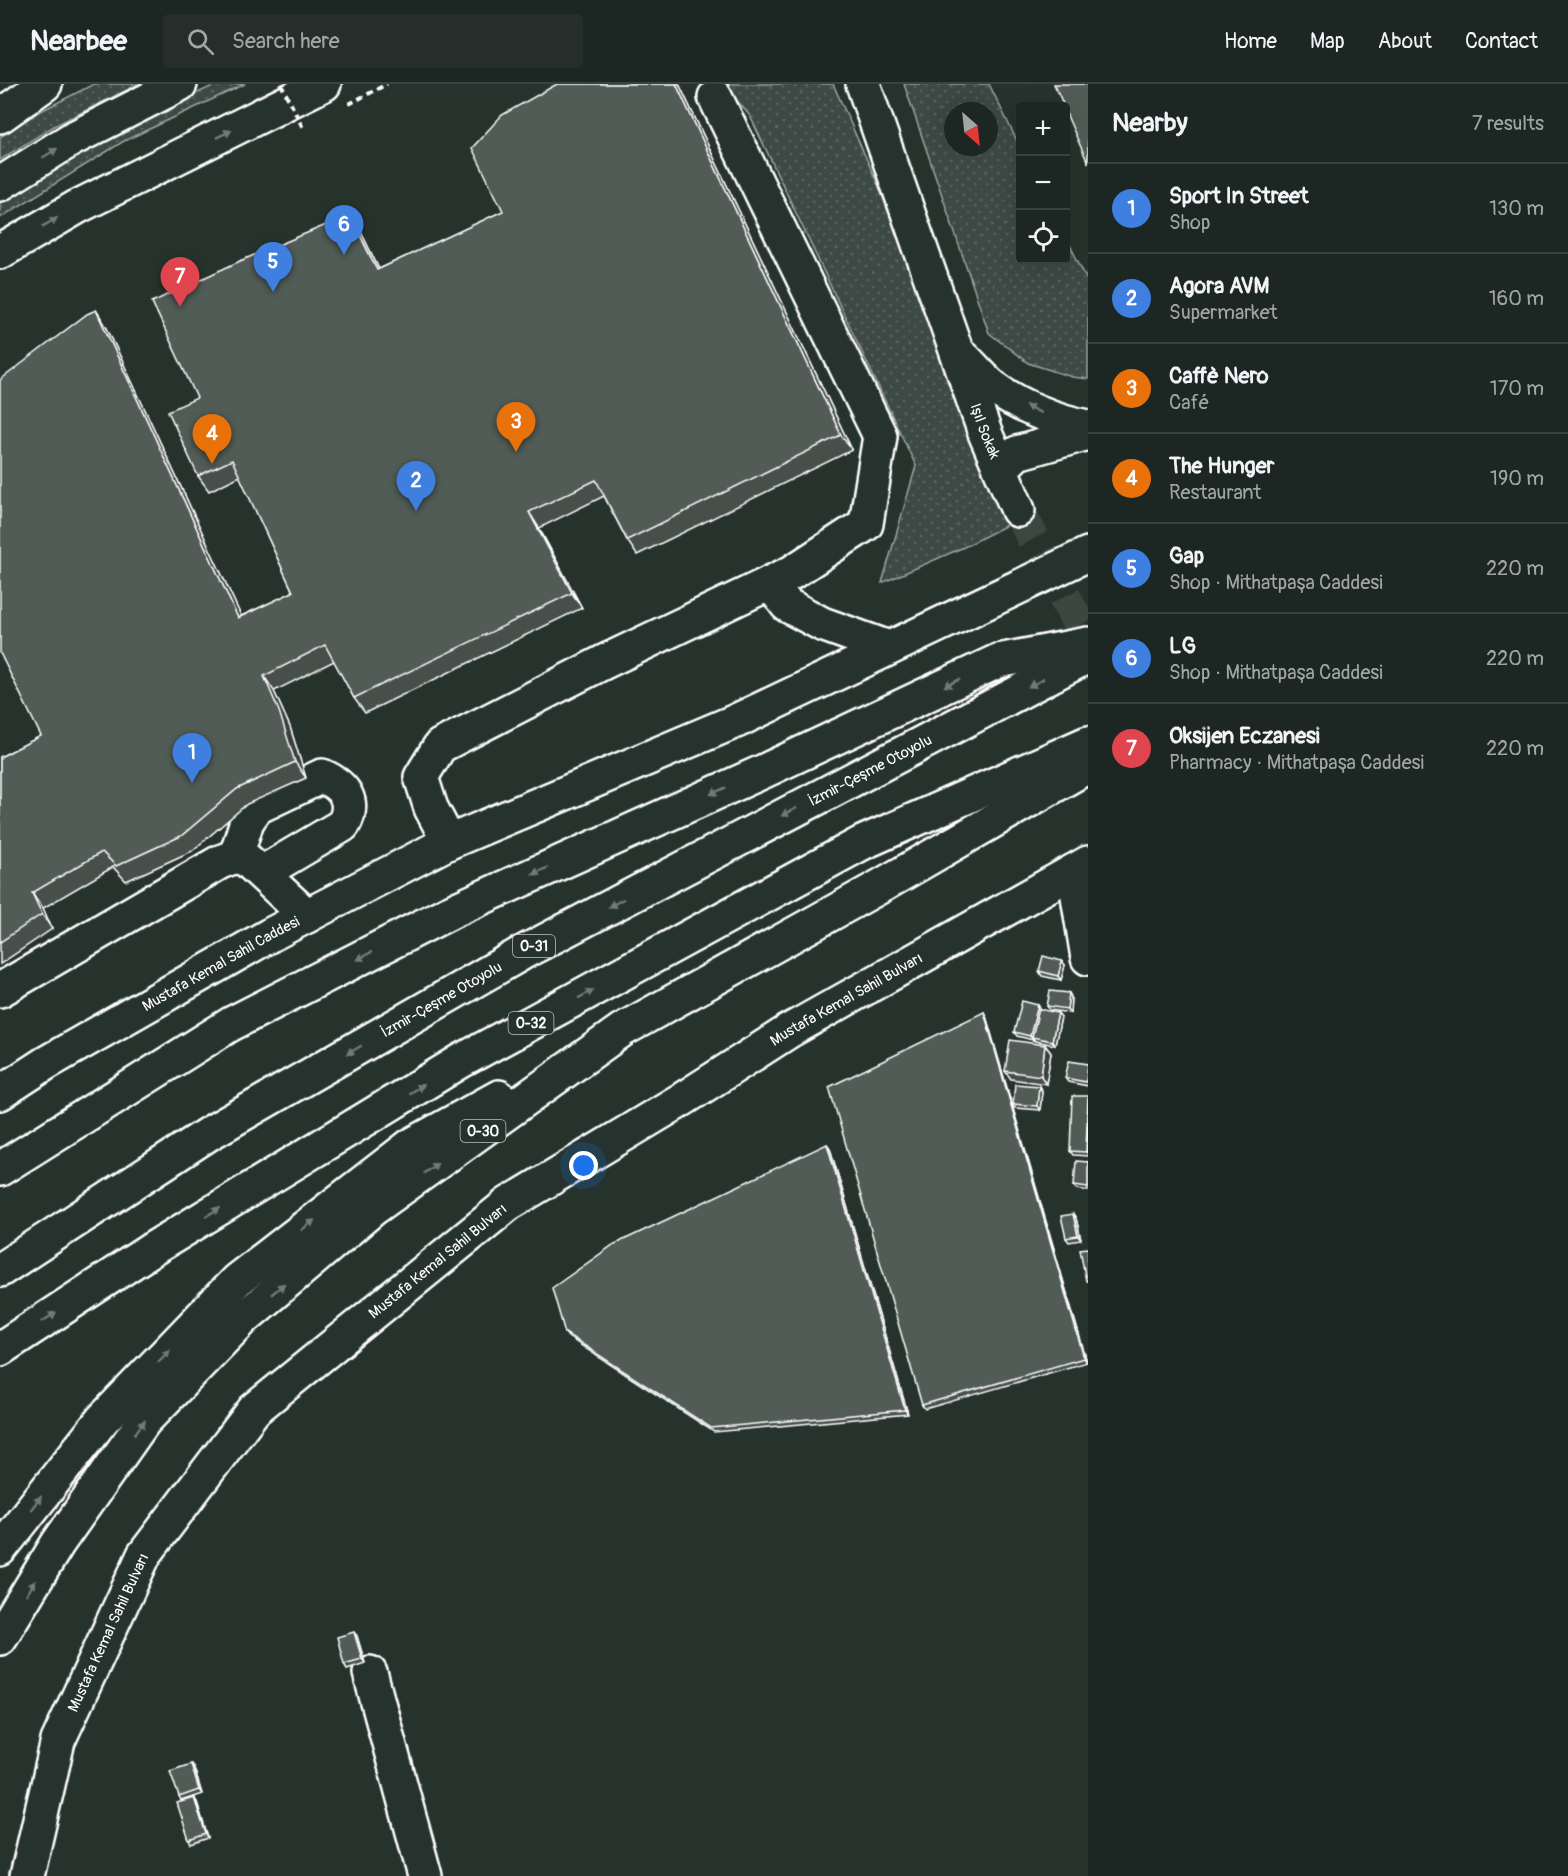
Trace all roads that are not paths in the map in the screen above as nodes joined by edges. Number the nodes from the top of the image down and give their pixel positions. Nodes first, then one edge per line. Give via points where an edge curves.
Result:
1 (45, 84) edge
2 (180, 84) edge
3 (324, 84) edge
4 (863, 84) edge
5 (715, 98) dead end
6 (0, 116) edge
7 (0, 184) edge
8 (0, 252) edge
9 (956, 350) junction
10 (1088, 427) edge
11 (1088, 434) edge
12 (1001, 469) junction
13 (1018, 510) tunnel mouth
14 (1086, 554) edge
15 (770, 583) junction
16 (1088, 644) edge
17 (890, 648) junction
18 (1088, 656) edge
19 (1088, 743) edge
20 (1088, 766) edge
21 (449, 842) junction
22 (1081, 867) edge
23 (307, 916) junction
24 (1088, 958) edge
25 (0, 990) edge
26 (622, 1030) junction
27 (0, 1093) edge
28 (0, 1169) edge
29 (0, 1270) edge
30 (0, 1349) edge
31 (0, 1549) edge
32 (0, 1638) edge
33 (370, 1673) dead end
34 (27, 1876) edge
35 (425, 1876) edge

1 - 6 main road
7 -> 2 main road via 72,139
8 -> 3 main road via 77,207
4 - 9 main road, Işıl Sokak
5 - 15 main road via 880,436 866,524
10 -> 9 main road via 1035,411 992,386
9 - 12 main road, Işıl Sokak
11 - 12 main road via 1017,453
12 - 13 main road, Işıl Sokak
14 - 17 main road
15 - 17 main road via 787,605 822,624
15 - 21 main road via 440,746 421,777 431,808
16 -> 28 main road via 998,661 450,912 231,1024
17 - 21 main road via 736,721
18 -> 29 main road, İzmir-Çeşme Otoyolu / O-31 via 522,953 208,1134
30 -> 19 main road, O-32 via 154,1248 461,1062 862,843
20 - 26 main road, O-30
21 - 23 main road, Mustafa Kemal Sahil Caddesi
22 - 24 main road
22 - 34 main road, Mustafa Kemal Sahil Bulvarı via 789,1031 508,1204 254,1410 144,1555 58,1741
23 - 25 main road via 249,864 220,862
23 - 27 main road, Mustafa Kemal Sahil Caddesi
31 -> 26 main road via 102,1420 237,1280 410,1146
32 -> 26 main road, O-30 via 58,1543 144,1421 244,1318 375,1208
33 - 35 main road

